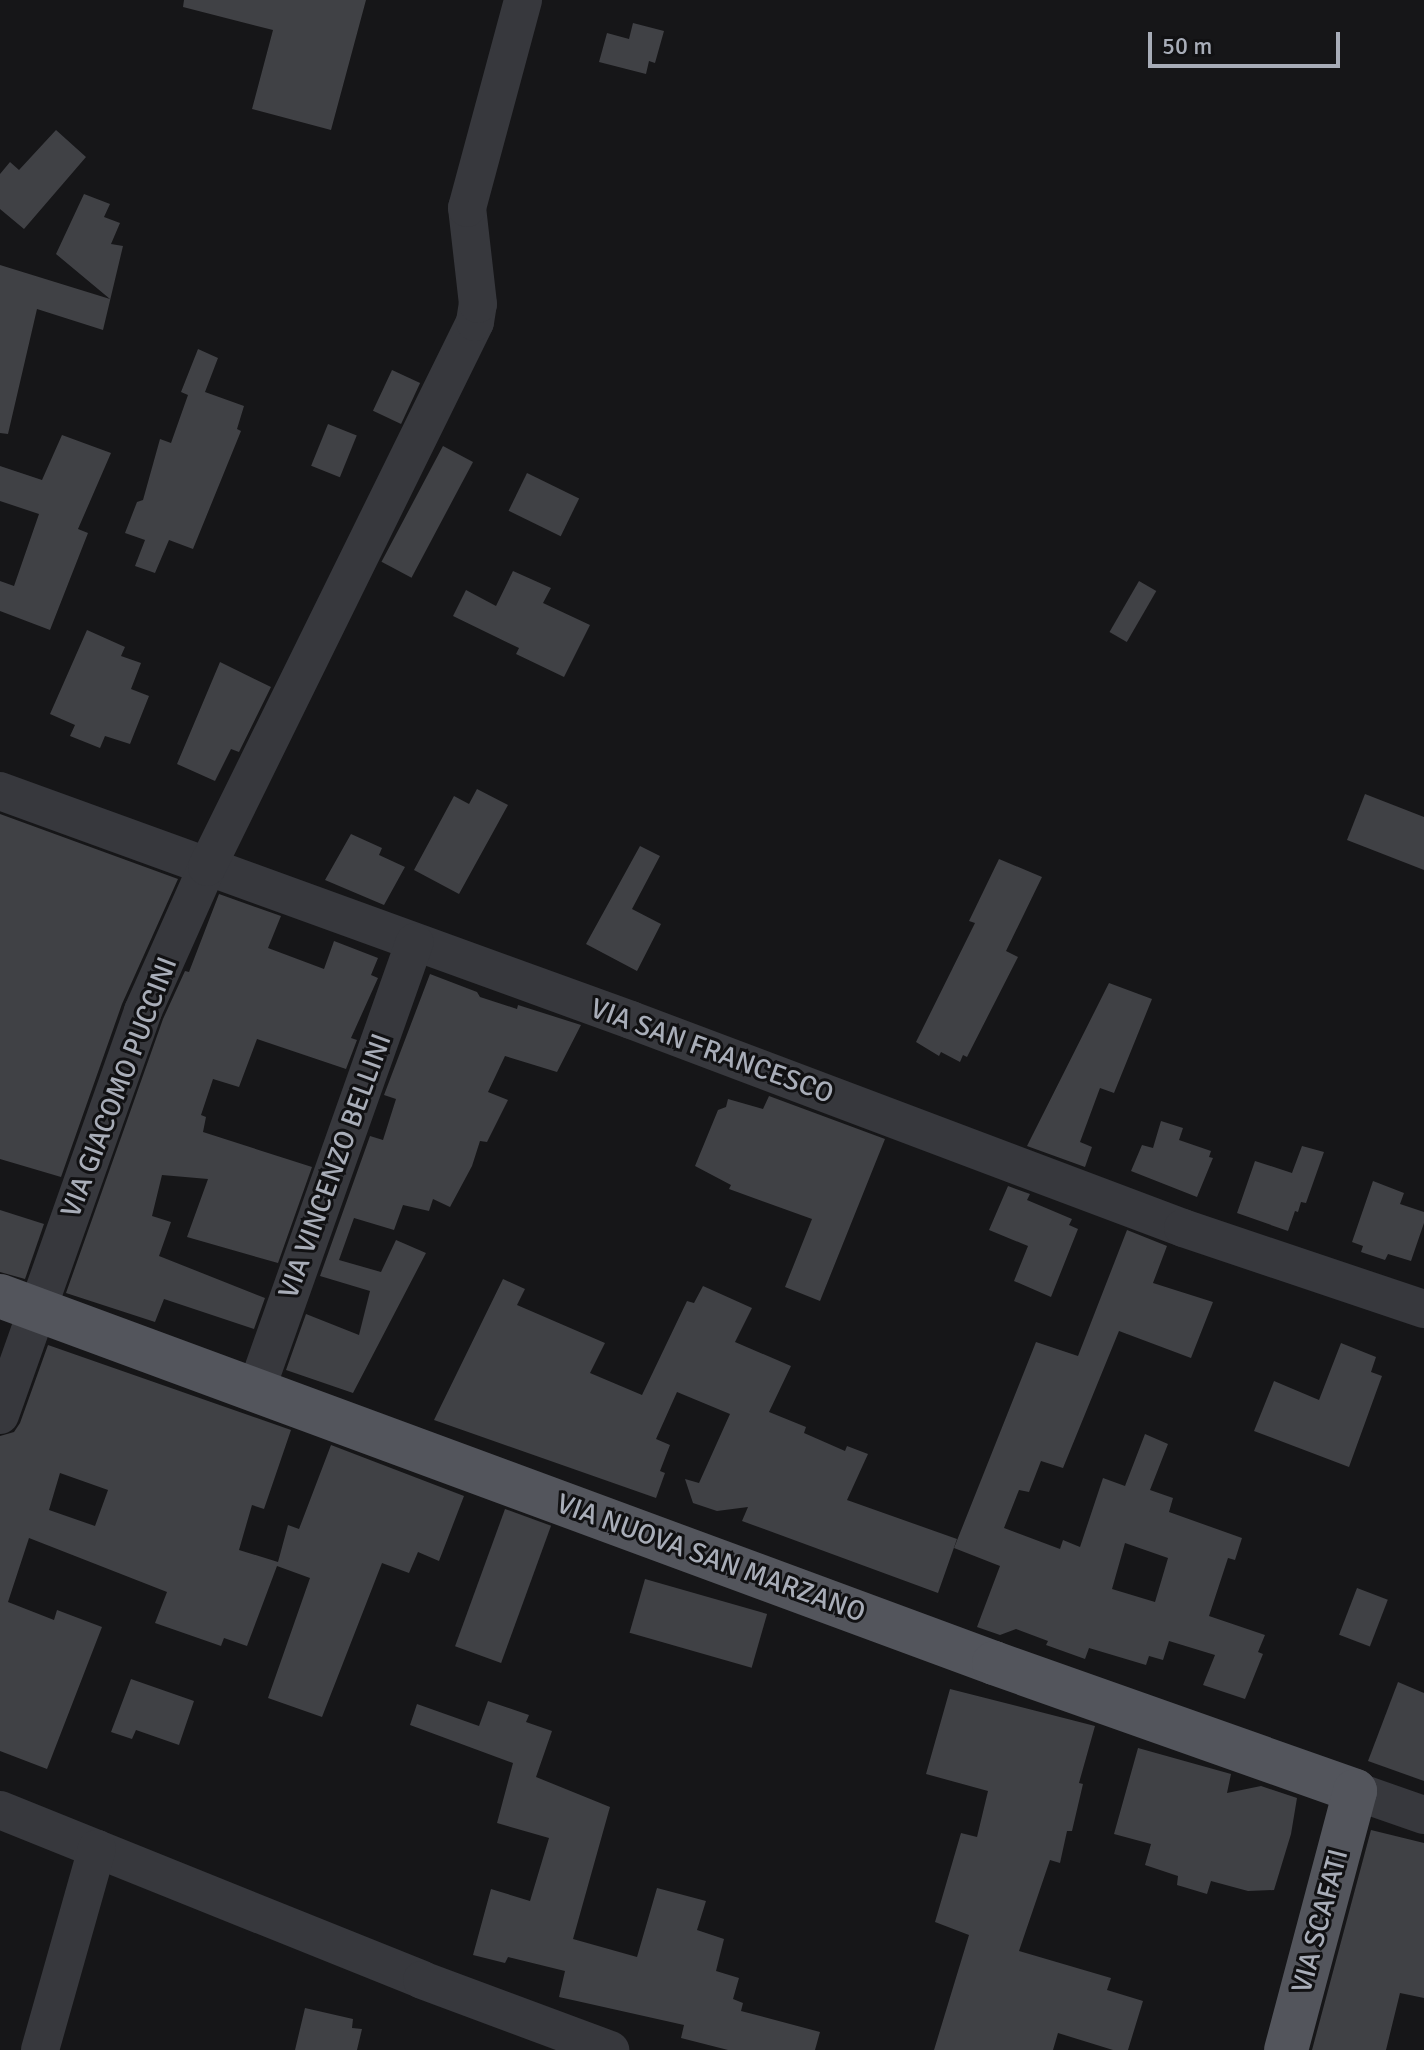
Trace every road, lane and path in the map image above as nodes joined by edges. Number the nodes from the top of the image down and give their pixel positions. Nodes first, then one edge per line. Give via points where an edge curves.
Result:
1 (523, 0) edge
2 (0, 791) edge
3 (207, 867) junction
4 (415, 942) junction
5 (18, 1302) edge
6 (1424, 1309) edge
7 (256, 1390) junction
8 (0, 1415) edge
9 (1355, 1791) junction
10 (0, 1810) edge
11 (1424, 1815) edge
12 (97, 1849) junction
13 (40, 2050) edge
14 (610, 2050) edge
15 (1286, 2050) edge

1 - 3 street, VIA GIACOMO PUCCINI via 467,208 478,304 475,322
2 - 3 street, VIA SAN FRANCESCO
3 - 4 street, VIA SAN FRANCESCO
3 - 5 street, VIA GIACOMO PUCCINI
4 - 6 street, VIA SAN FRANCESCO via 1183,1228
4 - 7 street, VIA VINCENZO BELLINI
5 - 7 main road, VIA NUOVA SAN MARZANO
5 - 8 street, VIA GIACOMO PUCCINI
7 - 9 main road, VIA NUOVA SAN MARZANO
9 - 11 street, VIA NUOVA SAN MARZANO
9 - 15 main road, VIA SCAFATI
10 - 12 street
12 - 13 street
12 - 14 street

